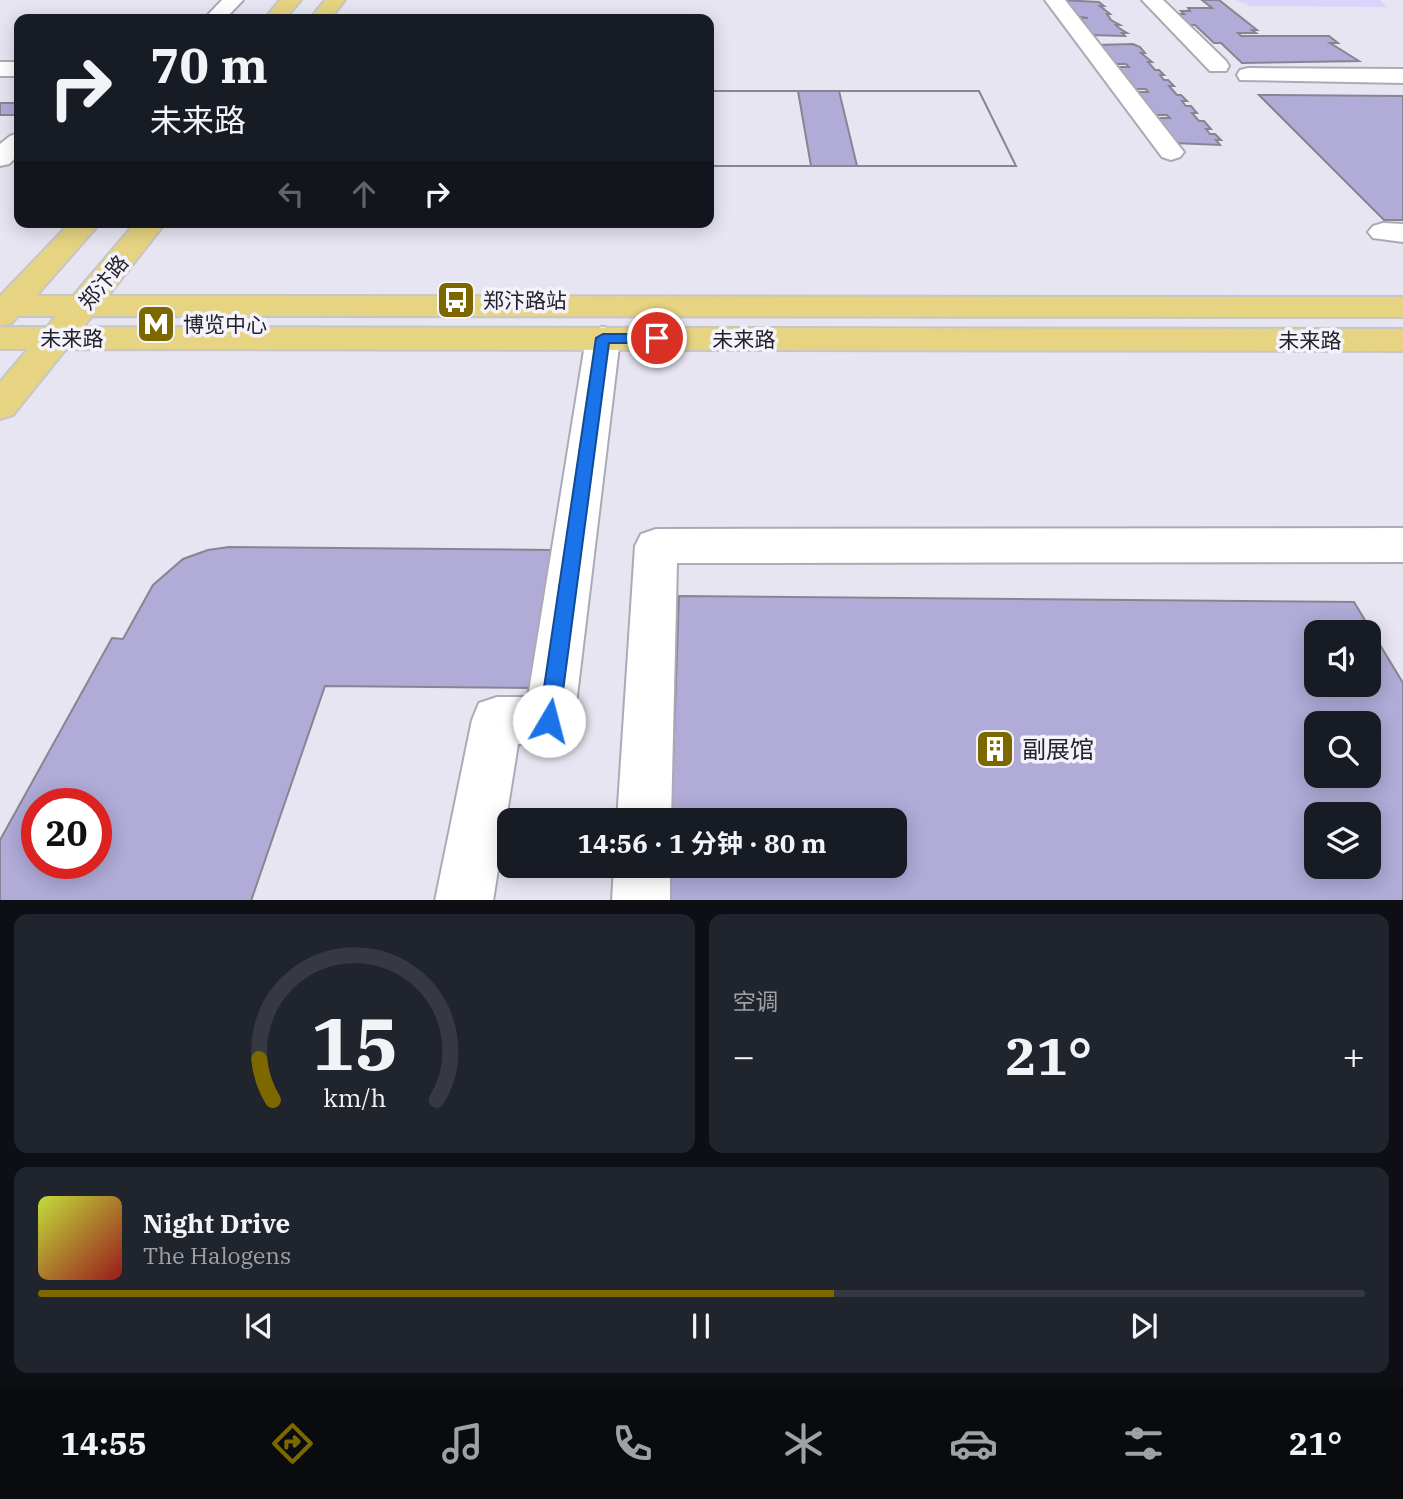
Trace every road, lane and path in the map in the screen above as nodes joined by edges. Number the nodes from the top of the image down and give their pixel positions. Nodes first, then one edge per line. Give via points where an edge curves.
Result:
1 (233, 0) edge
2 (291, 0) edge
3 (335, 0) edge
4 (1055, 0) edge
5 (1152, 0) edge
6 (219, 14) edge
7 (278, 14) edge
8 (324, 14) edge
9 (1218, 66) dead end
10 (1248, 75) dead end
11 (1403, 76) edge
12 (14, 145) edge
13 (1171, 152) dead end
14 (0, 158) edge
15 (81, 228) edge
16 (147, 228) edge
17 (83, 306) junction
18 (1403, 307) edge
19 (3, 309) edge
20 (0, 338) edge
21 (56, 338) junction
22 (603, 338) junction
23 (1403, 340) edge
24 (0, 406) edge
25 (1403, 545) edge
26 (645, 808) edge
27 (642, 878) edge
28 (464, 900) edge
29 (641, 900) edge

1 - 6 lane
2 - 7 main road
3 - 8 main road
4 - 13 lane
5 - 9 lane
10 - 11 lane
12 - 14 lane
15 - 19 main road
16 - 17 main road, 郑汴路
17 - 18 main road, 未来路
17 - 19 main road, 未来路
17 - 21 main road, 郑汴路
20 - 21 main road, 未来路
21 - 22 main road, 未来路
21 - 24 main road, 郑汴路
22 - 23 main road, 未来路
22 - 28 lane via 549,721 497,720
25 - 26 lane via 656,547
27 - 29 lane

